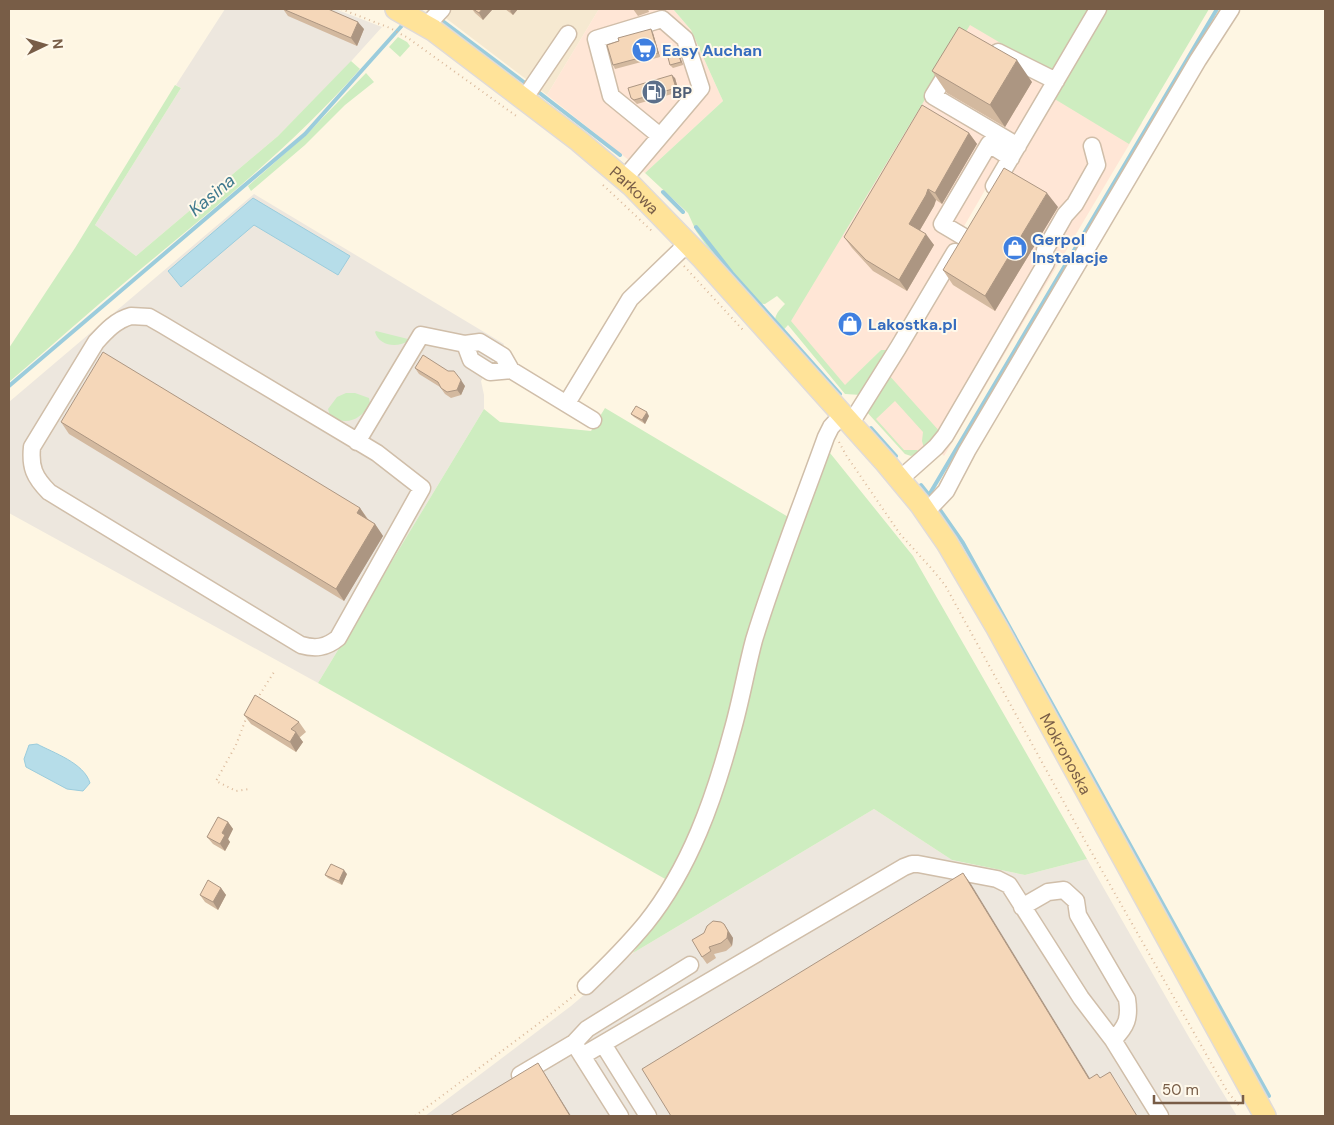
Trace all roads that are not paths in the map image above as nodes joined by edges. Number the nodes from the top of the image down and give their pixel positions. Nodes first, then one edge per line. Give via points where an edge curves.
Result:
1 (442, 9) edge
2 (1098, 9) edge
3 (1230, 9) edge
4 (408, 20) edge
5 (568, 34) dead end
6 (986, 44) edge
7 (961, 50) edge
8 (1056, 81) junction
9 (521, 108) junction
10 (660, 136) junction
11 (1092, 146) dead end
12 (1015, 152) junction
13 (624, 179) junction
14 (988, 197) edge
15 (973, 221) edge
16 (964, 237) junction
17 (688, 243) junction
18 (567, 403) junction
19 (841, 419) junction
20 (593, 420) dead end
21 (357, 442) junction
22 (900, 479) junction
23 (926, 512) junction
24 (1022, 907) junction
25 (690, 965) dead end
26 (586, 986) road end
27 (1114, 1040) junction
28 (603, 1044) junction
29 (578, 1050) junction
30 (508, 1082) edge
31 (1255, 1114) edge
32 (620, 1116) edge
33 (648, 1116) edge
34 (1160, 1116) edge

1 - 4 lane
2 - 8 lane
3 - 23 lane via 946,491
4 - 9 main road, Parkowa
5 - 9 lane
6 - 8 lane
7 - 12 lane via 933,96
8 - 12 lane
9 - 13 main road, Parkowa via 579,141
10 - 10 lane via 700,88 685,39 662,19 596,39 611,96
10 - 13 lane
11 - 22 lane via 1097,165 1045,250 1046,262 945,436
12 - 14 lane
12 - 16 lane via 989,144 979,160 942,224
13 - 17 main road, Parkowa
15 - 16 lane
16 - 19 lane via 898,348
17 - 18 lane via 630,299
17 - 19 main road, Parkowa
18 - 20 lane
18 - 21 lane via 511,370 490,372 471,360 465,344 421,335
19 - 22 main road, Mokronoska
19 - 26 lane via 764,610 716,787 701,828 668,892 647,922 620,954
21 - 21 lane via 150,317 139,316 123,318 96,342 32,447 31,460 34,473 49,492 296,642 311,648 330,645 338,638 422,488 378,453
22 - 23 main road, Mokronoska
23 - 31 main road, Mokronoska via 997,628
24 - 27 lane via 1081,998
24 - 27 lane via 1048,892 1064,890 1076,901 1078,915 1127,999 1129,1012 1125,1029
24 - 28 lane via 1004,882 912,864
25 - 29 lane via 587,1029
27 - 34 lane
28 - 29 lane
28 - 33 lane
29 - 30 lane
29 - 32 lane

